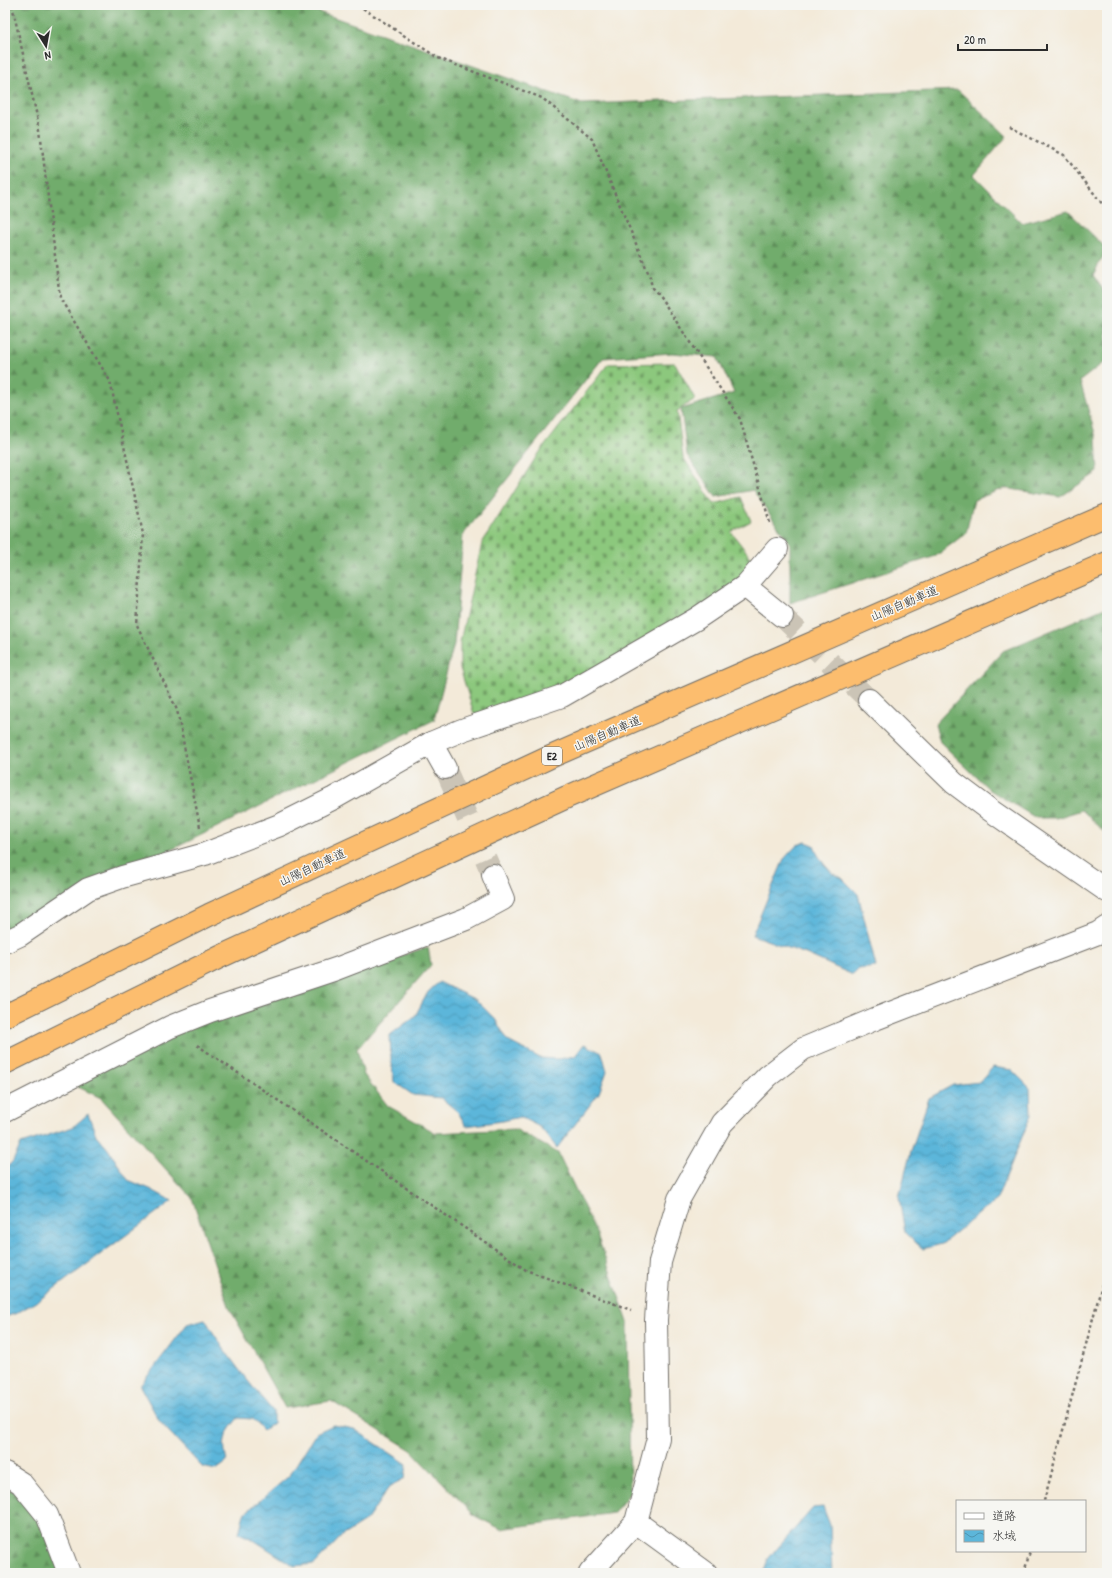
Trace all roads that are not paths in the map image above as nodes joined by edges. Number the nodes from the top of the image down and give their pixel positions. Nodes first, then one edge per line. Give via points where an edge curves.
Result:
1 (1107, 515) edge
2 (777, 549) road end
3 (1107, 563) edge
4 (745, 586) junction
5 (782, 616) tunnel mouth
6 (869, 700) tunnel mouth
7 (431, 743) junction
8 (445, 768) tunnel mouth
9 (493, 875) tunnel mouth
10 (1107, 891) edge
11 (1107, 927) edge
12 (5, 942) edge
13 (5, 1016) edge
14 (5, 1063) edge
15 (5, 1111) edge
16 (5, 1473) edge
17 (636, 1522) junction
18 (69, 1573) edge
19 (590, 1573) edge
20 (706, 1573) edge

1 - 13 highway, 山陽自動車道 / E2 via 548,758 209,916
2 - 4 street
3 - 14 highway via 567,797 224,955
4 - 5 street
4 - 7 street via 696,619 562,696
6 - 10 street via 954,783
7 - 8 street
7 - 12 street via 334,798 280,825 205,854 88,889 20,935
9 - 15 street via 503,899 466,919 336,969 170,1027
11 - 17 street via 1098,933 803,1049 768,1076 722,1123 679,1199 660,1262 656,1320 658,1438
16 - 18 street via 21,1483 47,1515
17 - 19 street
17 - 20 street

